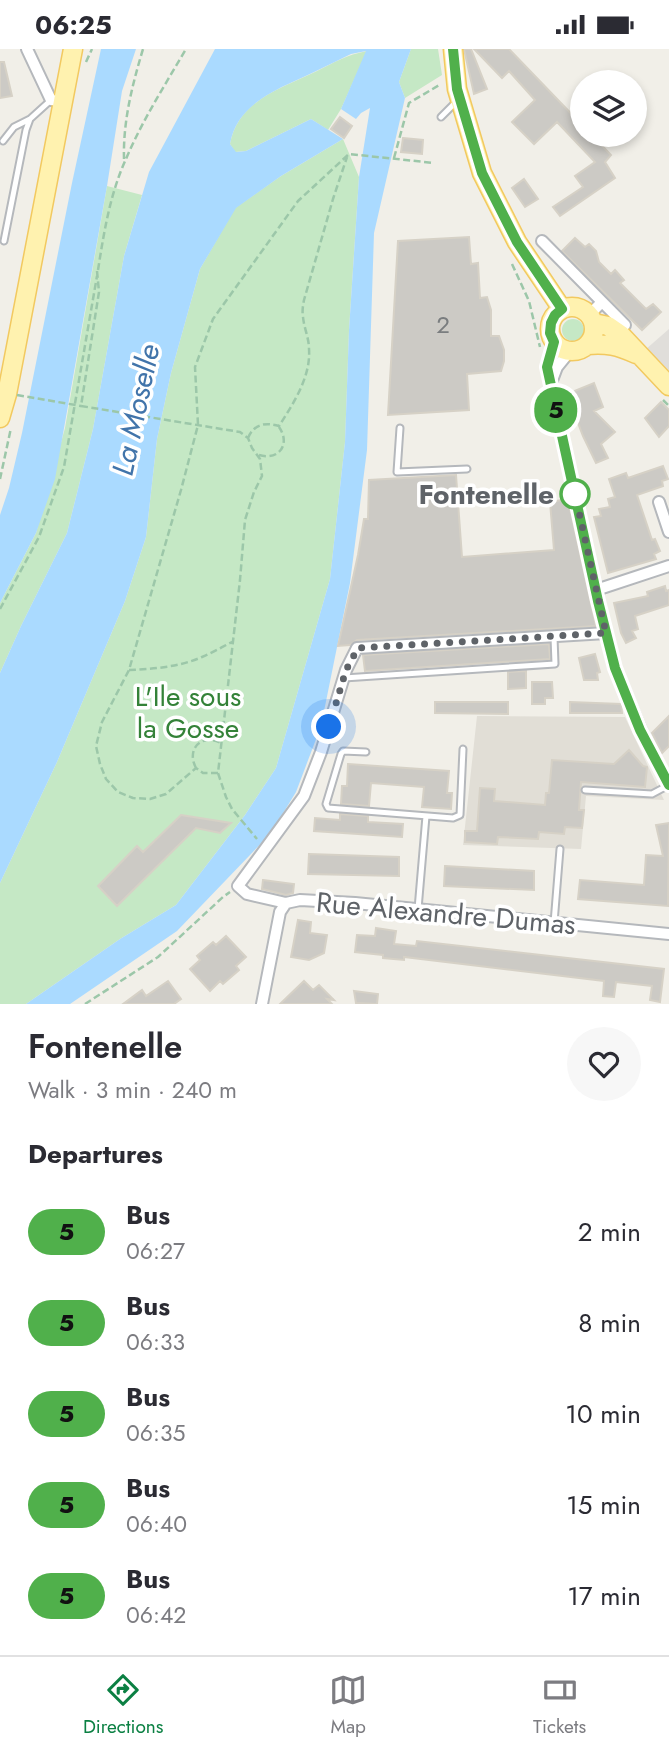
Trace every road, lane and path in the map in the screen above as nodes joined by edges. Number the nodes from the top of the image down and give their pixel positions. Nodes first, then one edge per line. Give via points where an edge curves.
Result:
1 (27, 49) edge
2 (73, 49) edge
3 (143, 49) edge
4 (186, 49) edge
5 (453, 49) edge
6 (448, 81) dead end
7 (460, 98) junction
8 (57, 101) junction
9 (440, 117) dead end
10 (30, 119) junction
11 (3, 141) dead end
12 (349, 153) junction
13 (394, 158) junction
14 (125, 161) junction
15 (434, 163) dead end
16 (4, 241) dead end
17 (542, 241) dead end
18 (97, 271) junction
19 (602, 302) junction
20 (562, 309) junction
21 (591, 319) junction
22 (625, 325) dead end
23 (554, 342) junction
24 (587, 345) junction
25 (570, 351) junction
26 (639, 355) junction
27 (551, 383) junction
28 (669, 386) edge
29 (17, 395) dead end
30 (81, 406) junction
31 (7, 419) edge
32 (198, 425) junction
33 (279, 426) junction
34 (400, 428) dead end
35 (248, 438) junction
36 (256, 454) junction
37 (467, 469) dead end
38 (0, 479) edge
39 (659, 502) dead end
40 (669, 532) edge
41 (669, 566) edge
42 (596, 590) junction
43 (0, 609) edge
44 (606, 633) junction
45 (554, 636) junction
46 (233, 642) junction
47 (129, 670) junction
48 (344, 678) junction
49 (221, 743) junction
50 (463, 749) dead end
51 (366, 751) dead end
52 (196, 768) junction
53 (218, 773) junction
54 (669, 785) edge
55 (585, 790) dead end
56 (426, 816) junction
57 (265, 849) junction
58 (560, 849) dead end
59 (238, 886) junction
60 (286, 903) junction
61 (418, 909) junction
62 (554, 923) junction
63 (669, 933) edge
64 (85, 1004) edge
65 (261, 1004) edge

1 - 8 street
2 - 8 main road
3 - 14 path via 127,110
4 - 14 path
5 - 7 main road
6 - 13 path via 409,103
7 - 9 lane
7 - 20 main road via 482,173 517,242
8 - 10 lane
8 - 31 main road via 7,394
10 - 11 lane via 14,127
10 - 16 lane
12 - 13 path
12 - 32 path via 298,201 213,319 195,367
12 - 33 path via 304,300 310,353 307,369 296,400
13 - 15 path
14 - 18 path
17 - 19 street
18 - 30 path via 97,301
18 - 43 path via 64,467 39,537
19 - 21 street
19 - 22 street
20 - 21 main road via 578,308
20 - 23 main road via 551,323
21 - 24 main road via 594,331
21 - 26 main road via 621,335
23 - 25 main road
23 - 27 street via 547,367
24 - 25 main road
24 - 26 main road via 618,346
25 - 27 street
26 - 28 main road
27 - 42 street
29 - 30 path, bridge
30 - 32 path
31 - 38 path
32 - 35 path via 240,432
32 - 47 path
33 - 35 path via 260,424
33 - 36 path via 284,436 279,452 266,457
34 - 37 lane via 397,471
35 - 36 path
36 - 46 path via 262,476 245,520
39 - 40 street
41 - 42 street
42 - 44 street
44 - 45 street
44 - 54 street via 640,730
45 - 48 street via 358,648
45 - 48 lane via 555,664
46 - 47 path via 179,664
46 - 49 path
47 - 52 path via 102,722 96,746 106,779 118,792 150,799 166,794
48 - 57 street via 304,796
49 - 52 path via 211,739 196,746 192,757
49 - 53 path
50 - 56 lane via 460,815
51 - 56 lane via 343,751 328,808
52 - 53 path
53 - 57 path via 232,809
54 - 55 lane via 652,794
56 - 61 lane
57 - 59 street
58 - 62 lane
59 - 60 street via 247,894
59 - 64 path via 159,957
60 - 61 street, Rue Alexandre Dumas via 300,900
60 - 65 street, Rue Alexandre Dumas via 280,912
61 - 62 street, Rue Alexandre Dumas
62 - 63 street, Rue Alexandre Dumas

